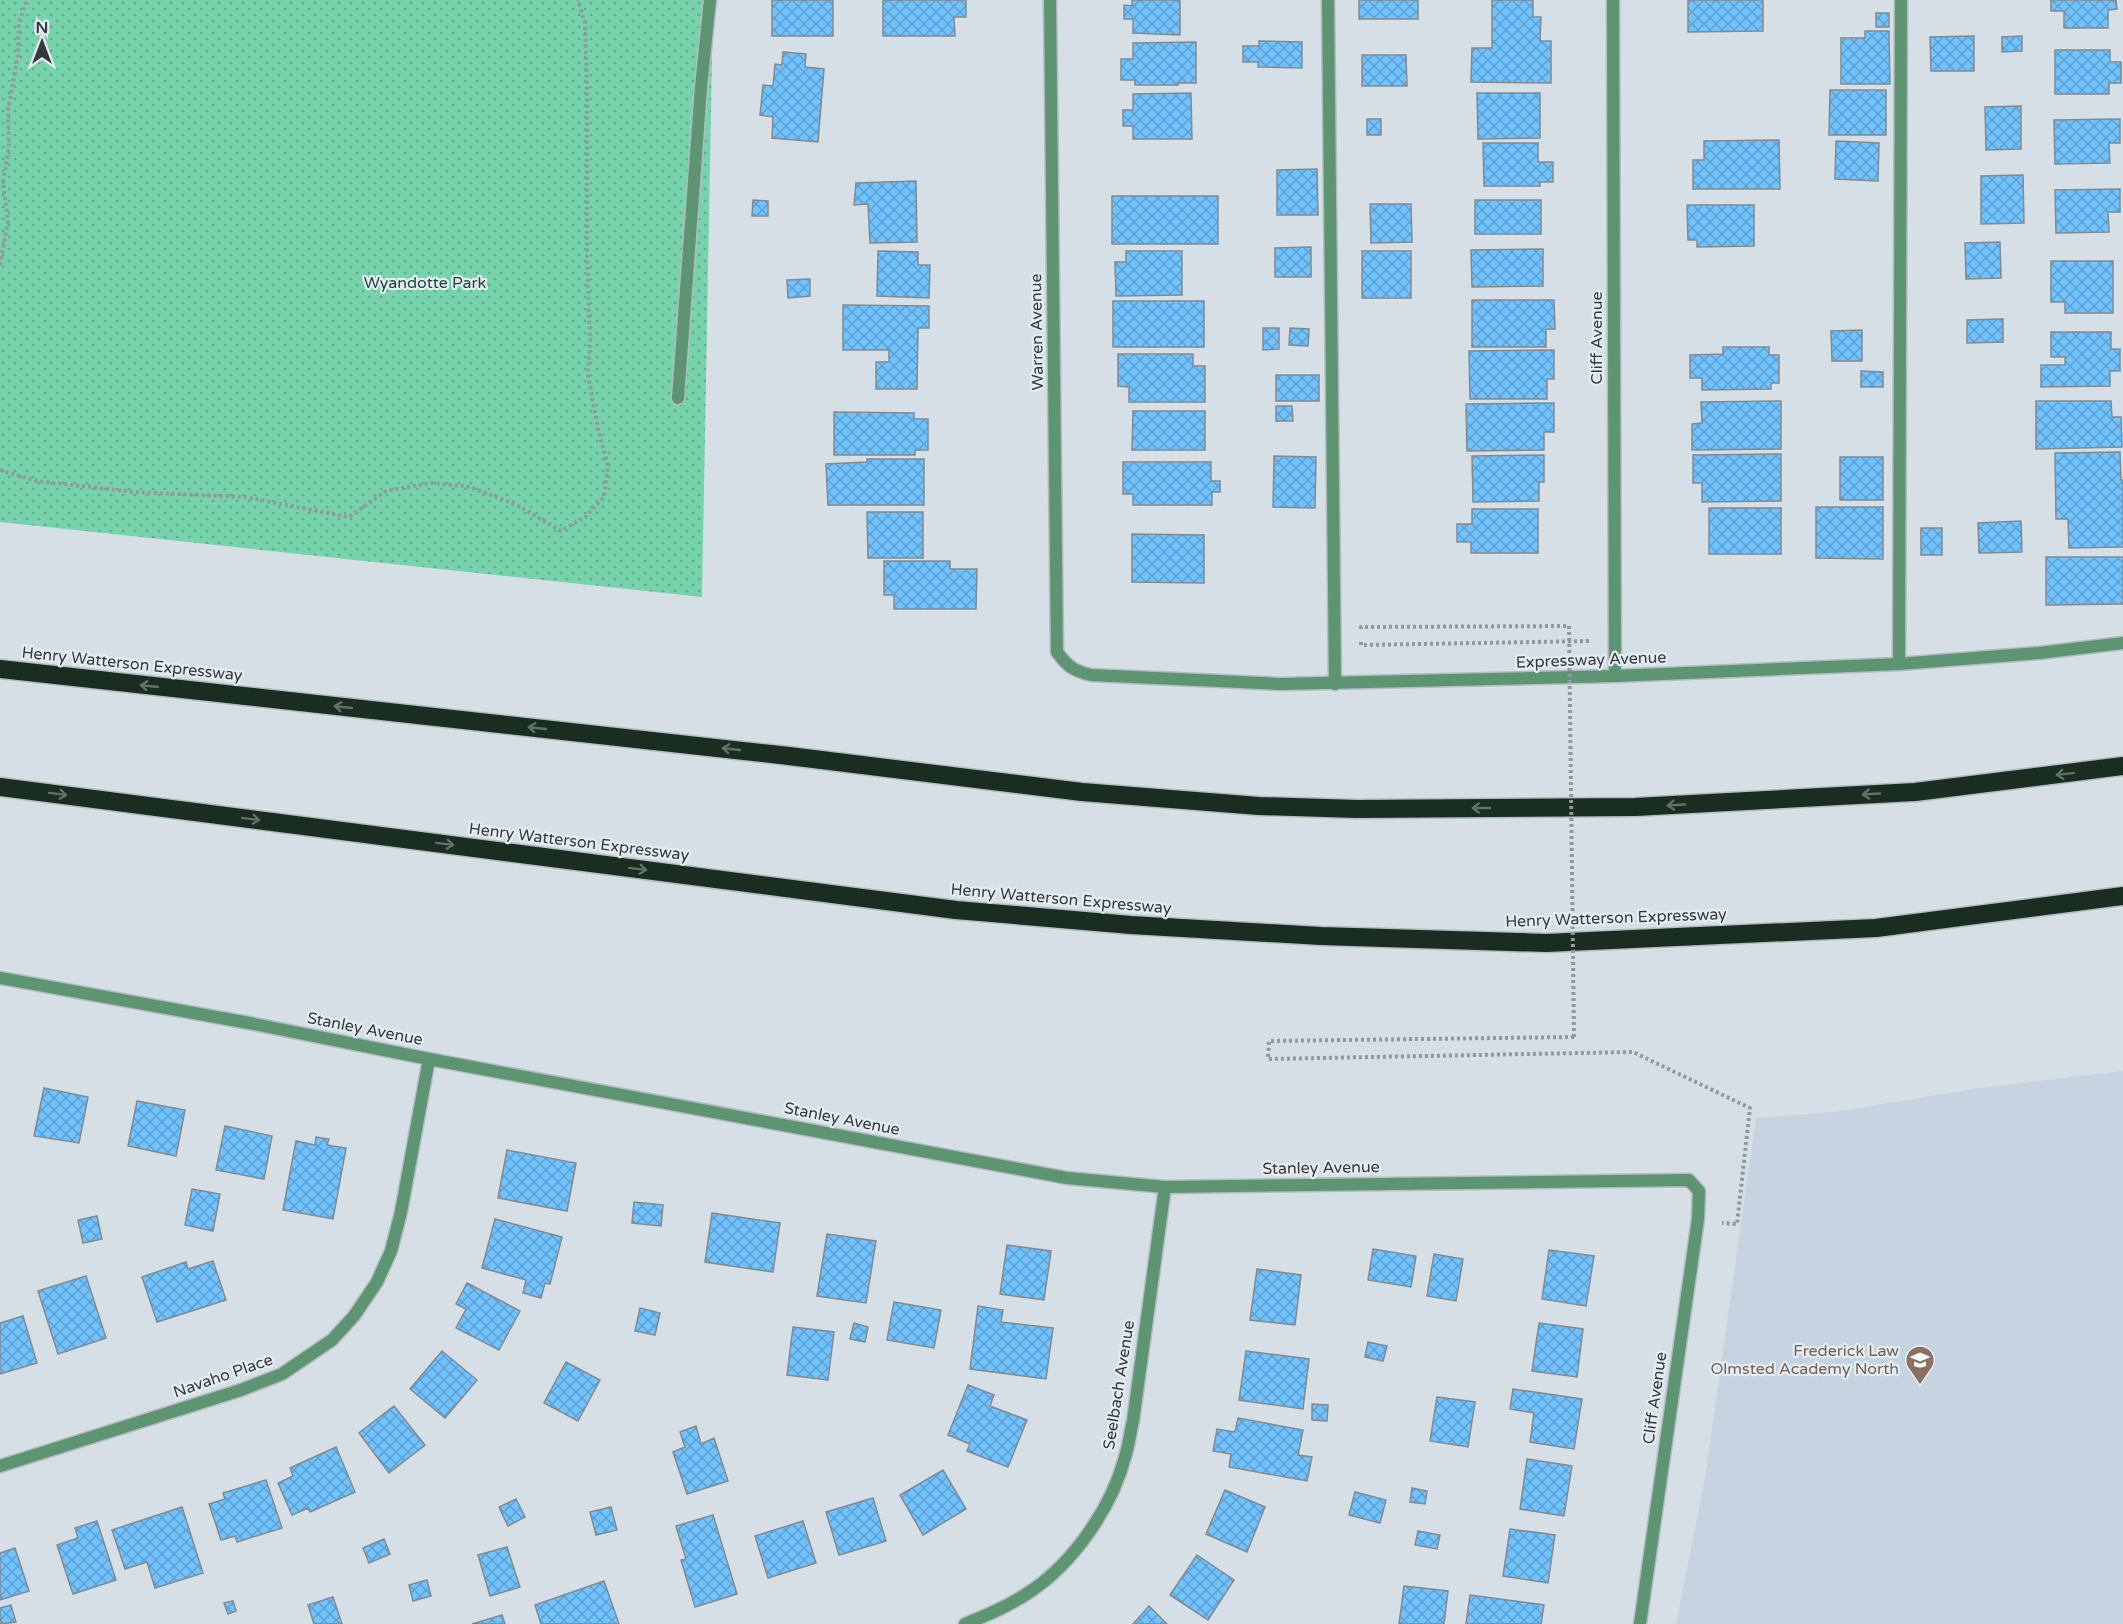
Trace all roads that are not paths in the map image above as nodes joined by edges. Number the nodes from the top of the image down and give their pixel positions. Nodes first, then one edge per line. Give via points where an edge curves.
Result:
1 (710, 0) edge
2 (1050, 0) edge
3 (1328, 0) edge
4 (1613, 0) edge
5 (1901, 0) edge
6 (678, 398) dead end
7 (2123, 643) edge
8 (1064, 662) joint
9 (1899, 663) junction
10 (0, 669) edge
11 (1615, 676) junction
12 (1335, 684) junction
13 (2123, 766) edge
14 (0, 787) edge
15 (2123, 896) edge
16 (0, 978) edge
17 (429, 1059) junction
18 (1689, 1180) joint
19 (1165, 1187) junction
20 (0, 1466) edge
21 (965, 1624) edge
22 (1640, 1624) edge

1 - 6 street
2 - 8 street, Warren Avenue via 1058,652
3 - 12 street
4 - 11 street, Cliff Avenue
5 - 9 street
7 - 9 street, Expressway Avenue
8 - 12 street, Expressway Avenue via 1075,671 1091,675
9 - 11 street, Expressway Avenue
13 -> 10 highway, Henry Watterson Expressway via 1915,792 1635,807 1259,806 1082,792
11 - 12 street, Expressway Avenue
14 -> 15 highway, Henry Watterson Expressway via 956,910 1321,936 1546,943 1864,929
16 - 17 street, Stanley Avenue
17 - 19 street, Stanley Avenue via 1067,1178
17 - 20 street, Navaho Place via 391,1251 354,1317 332,1340 282,1374 241,1390
18 - 19 street, Stanley Avenue
18 - 22 street, Cliff Avenue via 1699,1191 1698,1218
19 - 21 street, Seelbach Avenue via 1133,1421 1112,1492 1073,1554 1041,1583 992,1614

